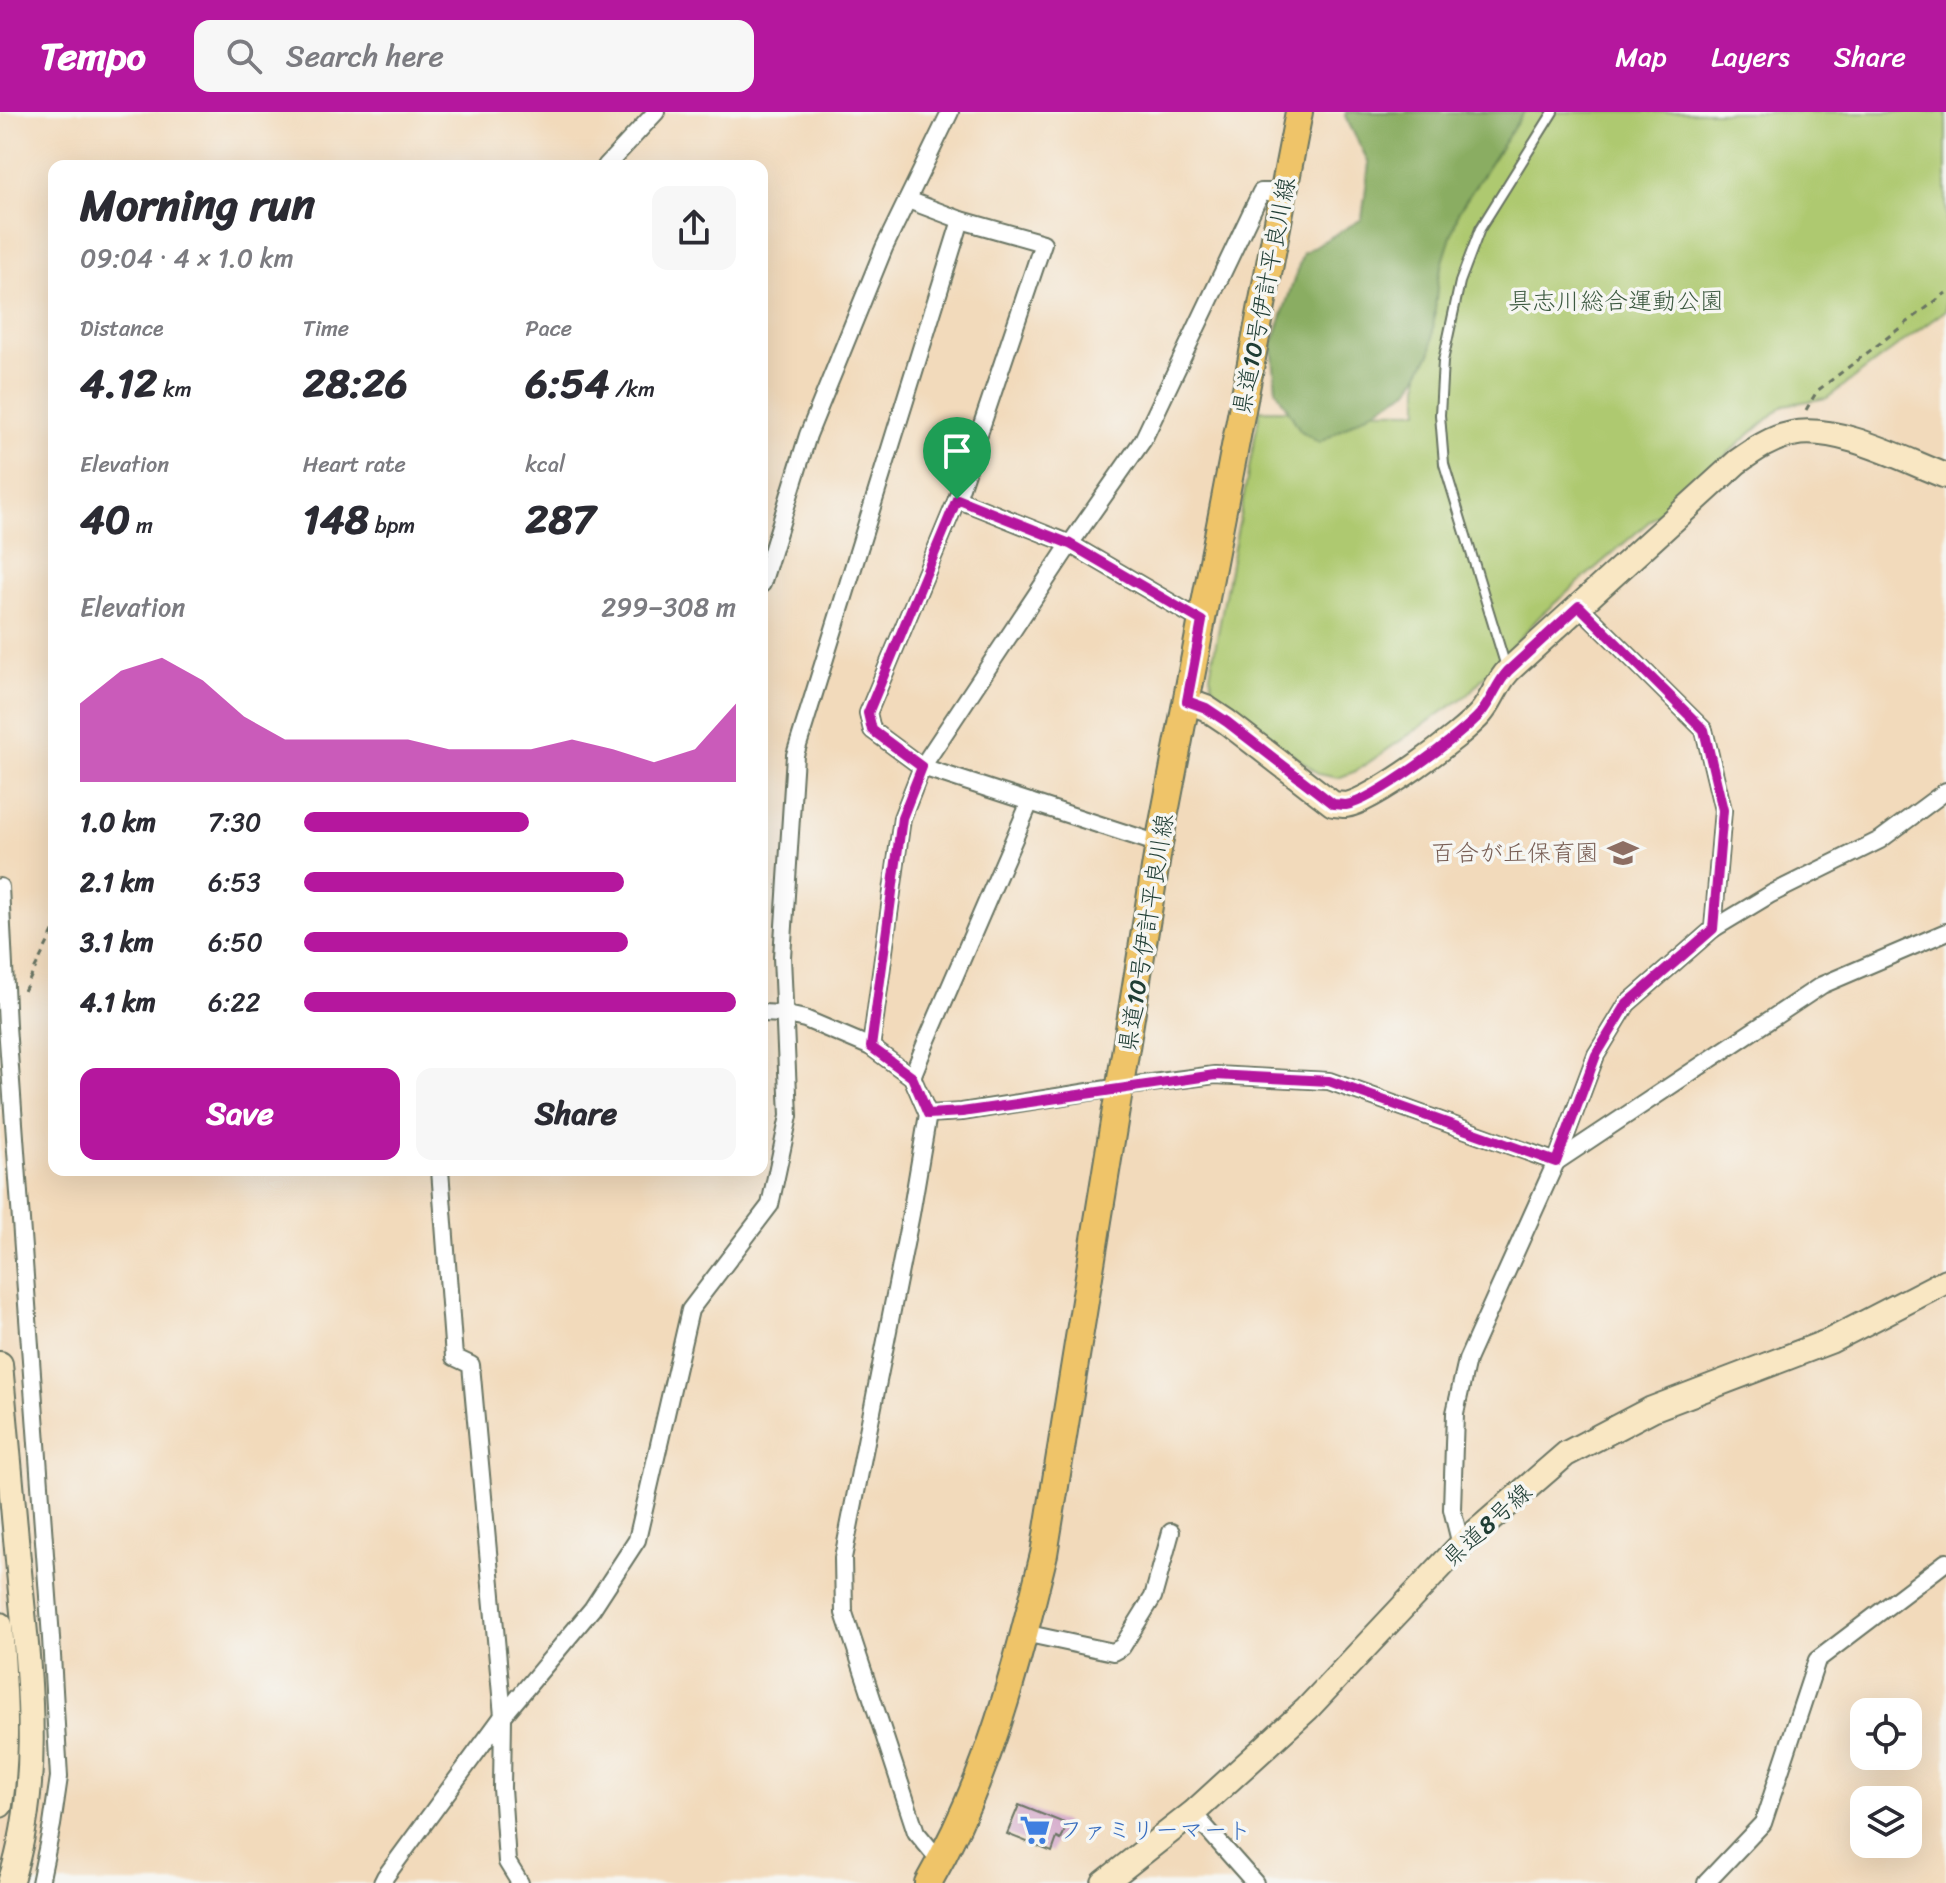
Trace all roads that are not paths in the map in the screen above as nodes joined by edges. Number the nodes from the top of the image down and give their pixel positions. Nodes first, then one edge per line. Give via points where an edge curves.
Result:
1 (656, 112) edge
2 (950, 112) edge
3 (1299, 112) edge
4 (1553, 112) edge
5 (612, 160) edge
6 (1284, 192) junction
7 (908, 200) junction
8 (961, 220) junction
9 (1946, 476) edge
10 (957, 499) junction
11 (1070, 544) junction
12 (768, 565) edge
13 (1579, 606) junction
14 (1202, 621) junction
15 (1508, 671) junction
16 (1187, 701) junction
17 (922, 767) junction
18 (1946, 791) edge
19 (1030, 802) junction
20 (1159, 844) junction
21 (0, 887) edge
22 (1713, 929) junction
23 (1946, 932) edge
24 (768, 1013) edge
25 (783, 1014) junction
26 (871, 1047) junction
27 (912, 1077) junction
28 (1120, 1087) junction
29 (928, 1114) junction
30 (1556, 1162) junction
31 (440, 1176) edge
32 (1946, 1281) edge
33 (0, 1364) edge
34 (1171, 1532) dead end
35 (1461, 1545) junction
36 (1946, 1562) edge
37 (0, 1625) edge
38 (1024, 1633) junction
39 (503, 1716) junction
40 (0, 1805) edge
41 (1193, 1813) junction
42 (934, 1876) edge
43 (10, 1882) edge
44 (40, 1883) edge
45 (382, 1883) edge
46 (520, 1883) edge
47 (1104, 1883) edge
48 (1255, 1883) edge
49 (1706, 1883) edge

1 - 5 street
2 - 7 street
3 - 6 main road, 県道10号伊計平良川線
4 - 15 lane via 1480,229 1460,282 1443,361 1444,464
6 - 11 street via 1261,192 1143,440
6 - 14 main road, 県道10号伊計平良川線
7 - 8 street
7 - 12 street via 808,435
8 - 10 street via 1043,243
8 - 25 street via 795,755
9 - 13 main road via 1843,435 1791,434 1737,462
10 - 11 street
10 - 17 street via 868,713 872,730
11 - 14 street
11 - 17 street
13 - 15 main road
13 - 22 street via 1704,730 1723,810
14 - 16 main road, 県道10号伊計平良川線
15 - 16 main road via 1480,714 1427,759 1346,805 1333,804 1227,722
16 - 20 main road, 県道10号伊計平良川線
17 - 19 street
17 - 26 street via 902,818
18 - 22 street via 1880,840
19 - 20 street
19 - 27 street
20 - 28 main road, 県道10号伊計平良川線
21 - 44 street via 59,1777
22 - 30 street via 1627,1004 1596,1055
23 - 30 street via 1822,985
24 - 25 street
25 - 26 street
25 - 39 street via 789,1116 770,1205 690,1310 637,1540 592,1609
26 - 27 street
27 - 29 street
28 - 29 street
28 - 30 street via 1215,1075 1329,1081
28 - 38 main road, 県道10号伊計平良川線 via 1044,1554
29 - 42 street via 843,1558 843,1586 844,1613
30 - 35 street via 1467,1360 1455,1413 1452,1509
31 - 39 street via 454,1357 471,1365
32 - 35 main road, 県道8号線 via 1830,1341 1652,1409 1566,1454
33 - 43 main road via 31,1721 28,1805
34 - 38 street via 1153,1597 1122,1647 1113,1652
35 - 41 main road, 県道8号線 via 1307,1709
36 - 49 street via 1817,1660 1763,1823
37 - 40 main road via 6,1709
38 - 42 main road, 県道10号伊計平良川線 via 986,1761
39 - 45 street
39 - 46 street via 507,1862
41 - 47 main road, 県道8号線
41 - 48 street

